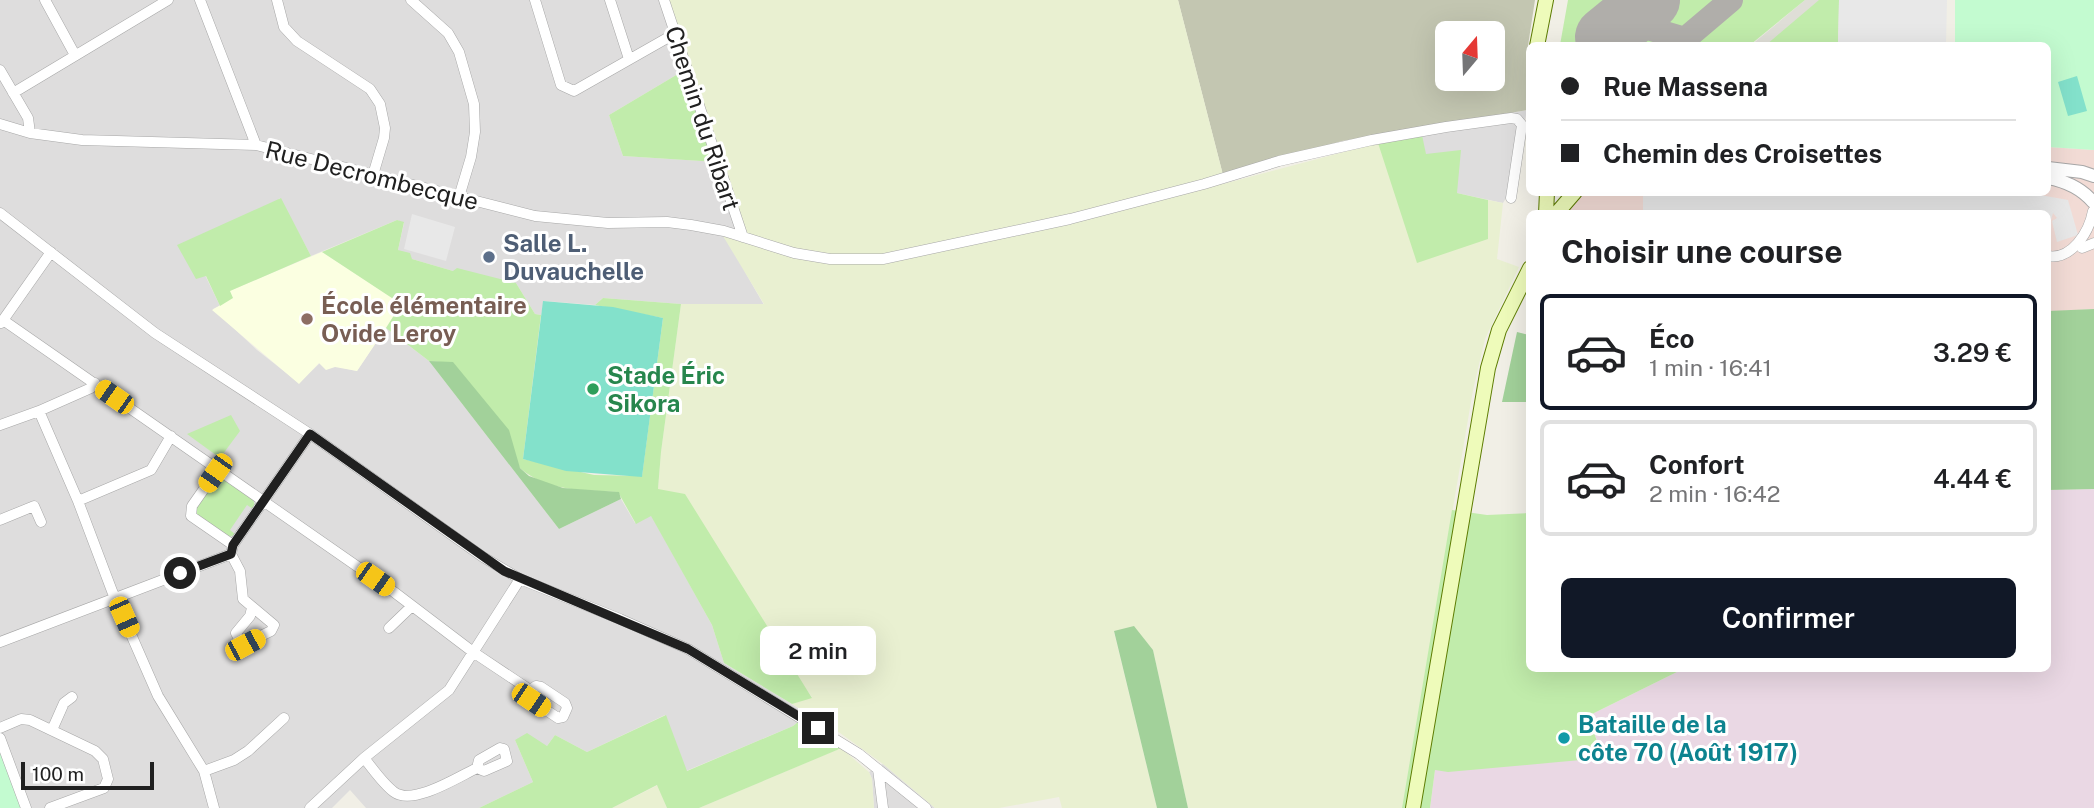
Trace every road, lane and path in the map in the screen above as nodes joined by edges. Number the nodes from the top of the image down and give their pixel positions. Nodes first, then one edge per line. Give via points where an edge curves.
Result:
1 (45, 0) edge
2 (200, 0) edge
3 (277, 0) edge
4 (411, 0) edge
5 (535, 0) edge
6 (610, 0) edge
7 (664, 0) edge
8 (1546, 0) edge
9 (163, 2) edge
10 (676, 33) junction
11 (1538, 42) edge
12 (75, 55) junction
13 (629, 59) junction
14 (0, 70) edge
15 (13, 93) junction
16 (0, 124) edge
17 (30, 133) junction
18 (256, 145) junction
19 (1517, 159) junction
20 (1526, 160) edge
21 (2051, 169) edge
22 (373, 175) junction
23 (2094, 176) edge
24 (2051, 179) edge
25 (1571, 196) edge
26 (459, 197) junction
27 (1510, 198) dead end
28 (2094, 207) edge
29 (1559, 210) edge
30 (0, 213) edge
31 (743, 237) junction
32 (2094, 243) edge
33 (2082, 248) dead end
34 (51, 252) junction
35 (2051, 256) edge
36 (1526, 276) edge
37 (1, 322) edge
38 (95, 383) junction
39 (39, 411) junction
40 (0, 425) edge
41 (310, 434) junction
42 (171, 436) junction
43 (218, 469) junction
44 (78, 501) junction
45 (264, 501) junction
46 (0, 520) edge
47 (41, 522) dead end
48 (232, 549) junction
49 (520, 579) junction
50 (115, 598) junction
51 (412, 606) junction
52 (252, 608) dead end
53 (389, 628) dead end
54 (0, 642) edge
55 (473, 652) junction
56 (530, 690) dead end
57 (72, 697) dead end
58 (284, 718) dead end
59 (0, 728) edge
60 (52, 730) junction
61 (0, 738) edge
62 (364, 758) junction
63 (477, 768) dead end
64 (878, 769) junction
65 (204, 771) junction
66 (26, 808) edge
67 (50, 808) edge
68 (214, 808) edge
69 (310, 808) edge
70 (883, 808) edge
71 (926, 808) edge
72 (1413, 808) edge

1 - 12 street
2 - 18 street
3 - 22 street via 284,27 297,41 370,89 380,103 385,128
4 - 26 street via 448,33 459,52 474,104 473,144
5 - 13 street via 561,85 567,89 574,91
6 - 13 street
7 - 10 street, Chemin du Ribart
8 - 11 main road
9 - 12 street
10 - 13 street
10 - 31 street, Chemin du Ribart
12 - 15 street
14 - 15 street
15 - 17 street via 28,118
16 - 17 street, Rue Decrombecque
17 - 18 street, Rue Decrombecque via 82,141
18 - 22 street, Rue Decrombecque
19 - 20 street
19 - 27 street
19 - 31 street, Rue Decrombecque via 1522,125 1517,119 1425,131 1279,161 1070,219 883,258 794,253
21 - 23 street
22 - 26 street, Rue Decrombecque
24 - 28 street via 2077,188
25 - 29 main road
26 - 31 street, Rue Decrombecque via 562,220 667,222
28 - 35 street via 2090,223 2068,254
30 - 34 street
32 - 33 street
34 - 37 street
34 - 41 street via 155,333
36 - 72 main road via 1499,330 1488,368
37 - 38 street
38 - 39 street
38 - 42 street
39 - 40 street
39 - 44 street
41 - 45 street
41 - 49 street via 483,558
42 - 43 street
42 - 44 street via 151,470
43 - 45 street
43 - 48 street via 192,506 191,516
44 - 50 street
45 - 48 street
45 - 51 street
46 - 47 street via 34,506
48 - 50 street
48 - 52 street via 243,599
49 - 55 street
49 - 64 street via 688,649
50 - 54 street
50 - 65 street via 166,712
51 - 53 street
51 - 55 street
55 - 56 street
55 - 62 street via 449,690
57 - 60 street via 64,703
58 - 65 street via 248,751
59 - 60 street via 21,719
60 - 67 street via 95,751 103,759 108,779 104,788
61 - 66 street
62 - 63 street via 394,792 406,797
62 - 69 street
64 - 70 street
64 - 71 street
65 - 68 street

